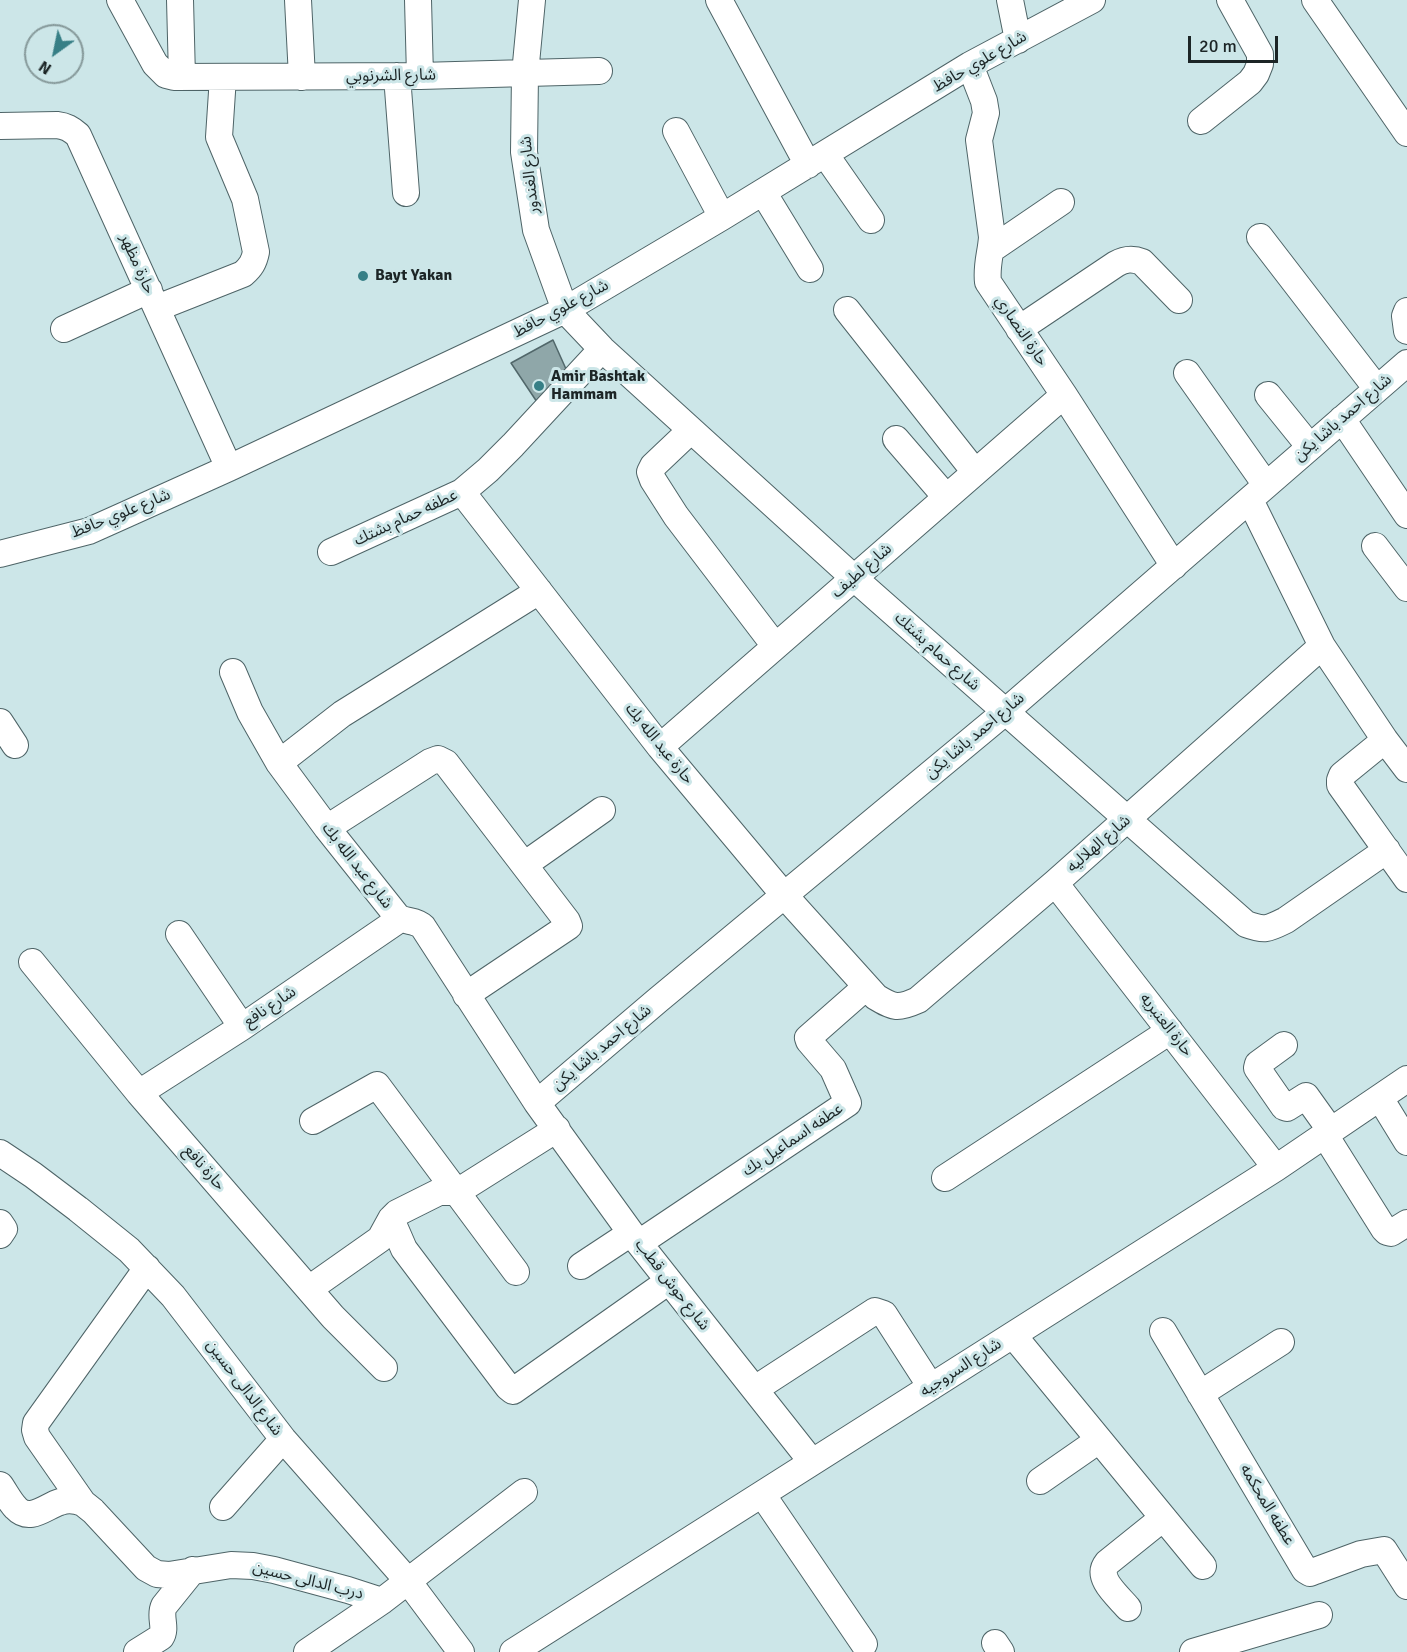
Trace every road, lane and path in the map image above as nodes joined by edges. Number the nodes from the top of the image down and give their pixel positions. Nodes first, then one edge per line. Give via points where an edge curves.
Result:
1 (120, 0) edge
2 (180, 0) edge
3 (298, 0) edge
4 (418, 0) edge
5 (532, 0) edge
6 (719, 0) edge
7 (1010, 0) edge
8 (1092, 0) edge
9 (1230, 0) edge
10 (1315, 0) edge
11 (1018, 40) junction
12 (970, 65) junction
13 (599, 71) dead end
14 (525, 74) junction
15 (409, 76) junction
16 (182, 77) junction
17 (223, 77) junction
18 (303, 77) junction
19 (1201, 121) dead end
20 (0, 126) edge
21 (676, 131) dead end
22 (1407, 133) edge
23 (817, 159) junction
24 (763, 192) junction
25 (406, 193) dead end
26 (1061, 202) dead end
27 (722, 217) junction
28 (871, 220) dead end
29 (1260, 237) dead end
30 (992, 249) junction
31 (810, 269) dead end
32 (153, 299) junction
33 (1179, 300) dead end
34 (847, 309) dead end
35 (566, 310) junction
36 (1407, 312) edge
37 (1019, 328) junction
38 (64, 329) dead end
39 (1407, 331) edge
40 (602, 349) junction
41 (1407, 363) edge
42 (1187, 373) dead end
43 (1377, 389) junction
44 (1268, 394) dead end
45 (1064, 395) junction
46 (1342, 419) junction
47 (691, 430) junction
48 (896, 439) dead end
49 (1310, 447) junction
50 (229, 468) junction
51 (975, 472) junction
52 (462, 492) junction
53 (1258, 492) junction
54 (946, 497) junction
55 (1407, 515) edge
56 (1375, 546) dead end
57 (331, 552) dead end
58 (0, 554) edge
59 (1174, 566) junction
60 (854, 578) junction
61 (1407, 588) edge
62 (539, 591) junction
63 (775, 646) junction
64 (1322, 646) junction
65 (233, 672) dead end
66 (1005, 712) junction
67 (0, 722) edge
68 (1385, 740) junction
69 (15, 745) dead end
70 (660, 747) junction
71 (279, 763) junction
72 (1407, 770) edge
73 (602, 810) dead end
74 (1128, 819) junction
75 (327, 828) junction
76 (1387, 850) junction
77 (524, 865) junction
78 (1407, 879) edge
79 (1055, 883) junction
80 (784, 895) junction
81 (400, 919) junction
82 (179, 934) dead end
83 (32, 962) dead end
84 (866, 987) junction
85 (466, 995) junction
86 (242, 1026) junction
87 (1170, 1031) junction
88 (1284, 1045) dead end
89 (1407, 1079) edge
90 (139, 1093) junction
91 (1380, 1098) junction
92 (537, 1103) junction
93 (314, 1121) dead end
94 (557, 1129) junction
95 (1328, 1133) junction
96 (1407, 1142) edge
97 (2, 1159) edge
98 (1276, 1168) junction
99 (945, 1178) dead end
100 (457, 1192) junction
101 (391, 1219) junction
102 (0, 1223) edge
103 (1407, 1223) edge
104 (0, 1235) edge
105 (635, 1238) junction
106 (581, 1266) dead end
107 (147, 1268) junction
108 (516, 1272) dead end
109 (669, 1281) junction
110 (309, 1289) junction
111 (1163, 1331) dead end
112 (1013, 1335) junction
113 (1281, 1341) dead end
114 (384, 1368) dead end
115 (931, 1387) junction
116 (755, 1389) junction
117 (1200, 1394) junction
118 (283, 1439) junction
119 (1099, 1440) junction
120 (812, 1462) junction
121 (1040, 1481) dead end
122 (0, 1485) edge
123 (524, 1492) dead end
124 (762, 1494) junction
125 (83, 1503) junction
126 (224, 1507) dead end
127 (1163, 1518) junction
128 (1203, 1566) dead end
129 (193, 1570) junction
130 (408, 1581) junction
131 (1407, 1586) edge
132 (382, 1601) junction
133 (1128, 1608) dead end
134 (1319, 1615) dead end
135 (864, 1644) dead end
136 (137, 1652) edge
137 (308, 1652) edge
138 (461, 1652) edge
139 (513, 1652) edge
140 (1193, 1652) edge

1 - 16 street via 155,64 166,75
2 - 16 street
3 - 18 street
4 - 15 street
5 - 14 street, شارع الغندور
6 - 23 street
7 - 11 street
8 - 11 street, شارع علوي حافظ
9 - 19 street via 1260,54 1260,64 1250,82
10 - 22 street
11 - 12 street, شارع علوي حافظ
12 - 23 street, شارع علوي حافظ
12 - 30 street, حارة النصاري via 986,112 979,140
13 - 14 street, شارع الشرنوبي
14 - 15 street, شارع الشرنوبي
14 - 35 street, شارع الغندور via 524,152 536,230
15 - 18 street, شارع الشرنوبي
15 - 25 street
16 - 17 street, شارع الشرنوبي
17 - 18 street, شارع الشرنوبي
17 - 32 street via 219,137 245,199 256,252 254,260 250,268 235,278
20 - 32 street, حارة مظهر via 57,124 78,135
21 - 27 street
23 - 24 street, شارع علوي حافظ
23 - 28 street
24 - 27 street, شارع علوي حافظ
24 - 31 street
26 - 30 street
27 - 35 street, شارع علوي حافظ
29 - 43 street
30 - 37 street, حارة النصاري via 988,282
32 - 38 street
32 - 50 street, حارة مظهر
33 - 37 street via 1142,262 1129,259
34 - 51 street
35 - 40 street, شارع حمام بشتك
35 - 50 street, شارع علوي حافظ
36 - 39 street
37 - 45 street, حارة النصاري
40 - 47 street, شارع حمام بشتك
40 - 52 street, عطفه حمام بشتك via 513,445
41 - 43 street, شارع احمد باشا يكن
42 - 53 street
43 - 46 street, شارع احمد باشا يكن
44 - 49 street
45 - 51 street, شارع لطيف
45 - 59 street, حارة النصاري
46 - 49 street, شارع احمد باشا يكن
46 - 55 street
47 - 60 street, شارع حمام بشتك
47 - 63 street via 654,466 650,472 652,480
48 - 54 street
49 - 53 street, شارع احمد باشا يكن
50 - 58 street, شارع علوي حافظ via 89,531
51 - 54 street, شارع لطيف
52 - 57 street, عطفه حمام بشتك
52 - 62 street, حارة عبد الله بك
53 - 59 street, شارع احمد باشا يكن
53 - 64 street
54 - 60 street, شارع لطيف
56 - 61 street
59 - 66 street, شارع احمد باشا يكن
60 - 63 street, شارع لطيف
60 - 66 street, شارع حمام بشتك
62 - 70 street, حارة عبد الله بك
62 - 71 street via 342,714
63 - 70 street, شارع لطيف
64 - 68 street
64 - 74 street, شارع الهلاليه
65 - 71 street, شارع عبد الله بك via 249,711
66 - 74 street, شارع حمام بشتك
66 - 80 street, شارع احمد باشا يكن
67 - 69 street
68 - 72 street
68 - 76 street via 1342,775 1340,785
70 - 80 street, حارة عبد الله بك
71 - 75 street, شارع عبد الله بك
73 - 77 street
74 - 76 street, شارع حمام بشتك via 1234,915 1260,929 1286,920
74 - 79 street, شارع الهلاليه
75 - 77 street via 438,759 446,763
75 - 81 street, شارع عبد الله بك
76 - 78 street
77 - 85 street via 569,926
79 - 84 street, شارع الهلاليه via 918,1000 904,1006 889,1005
79 - 87 street, حارة العنبريه
80 - 84 street, حارة عبد الله بك
80 - 92 street, شارع احمد باشا يكن
81 - 85 street, شارع عبد الله بك via 423,927
81 - 86 street, شارع نافع
82 - 86 street
83 - 90 street, حارة نافع
84 - 105 street, عطفه اسماعيل بك via 808,1038 833,1069 848,1103
85 - 92 street, شارع عبد الله بك
86 - 90 street, شارع نافع
87 - 98 street, حارة العنبريه
87 - 99 street
88 - 95 street via 1257,1068 1284,1107 1306,1096
89 - 91 street, شارع السروجيه
90 - 110 street, حارة نافع
91 - 95 street, شارع السروجيه
91 - 96 street
92 - 94 street, شارع حوش قطب
93 - 100 street via 377,1085
94 - 100 street
94 - 105 street, شارع حوش قطب
95 - 98 street, شارع السروجيه
95 - 103 street via 1387,1233
97 - 107 street, شارع الدالى حسين via 33,1175
98 - 112 street, شارع السروجيه
100 - 101 street via 430,1195
100 - 108 street
101 - 109 street via 404,1249 513,1391
101 - 110 street via 380,1239
102 - 104 street via 4,1229
105 - 106 street
105 - 109 street, شارع حوش قطب
107 - 118 street, شارع الدالى حسين
107 - 125 street, درب الدالى حسين via 36,1423 37,1437
109 - 116 street, شارع حوش قطب
110 - 114 street, حارة نافع
111 - 117 street, عطفه المحكمه
112 - 115 street, شارع السروجيه
112 - 119 street
113 - 117 street
115 - 116 street via 884,1314 875,1311
115 - 120 street, شارع السروجيه
116 - 120 street, شارع حوش قطب
117 - 131 street, عطفه المحكمه via 1305,1570 1315,1571 1384,1550
118 - 126 street
118 - 130 street, شارع الدالى حسين
119 - 121 street
119 - 127 street
120 - 124 street, شارع السروجيه
122 - 125 street via 17,1510 25,1514 33,1515 71,1499
123 - 130 street
124 - 135 street
124 - 139 street, شارع السروجيه
125 - 129 street, درب الدالى حسين via 146,1568 169,1575
127 - 128 street
127 - 133 street via 1103,1568 1105,1580
129 - 132 street, درب الدالى حسين via 253,1566
129 - 136 street via 164,1606 161,1637
130 - 132 street
130 - 138 street, شارع الدالى حسين
132 - 137 street
134 - 140 street

